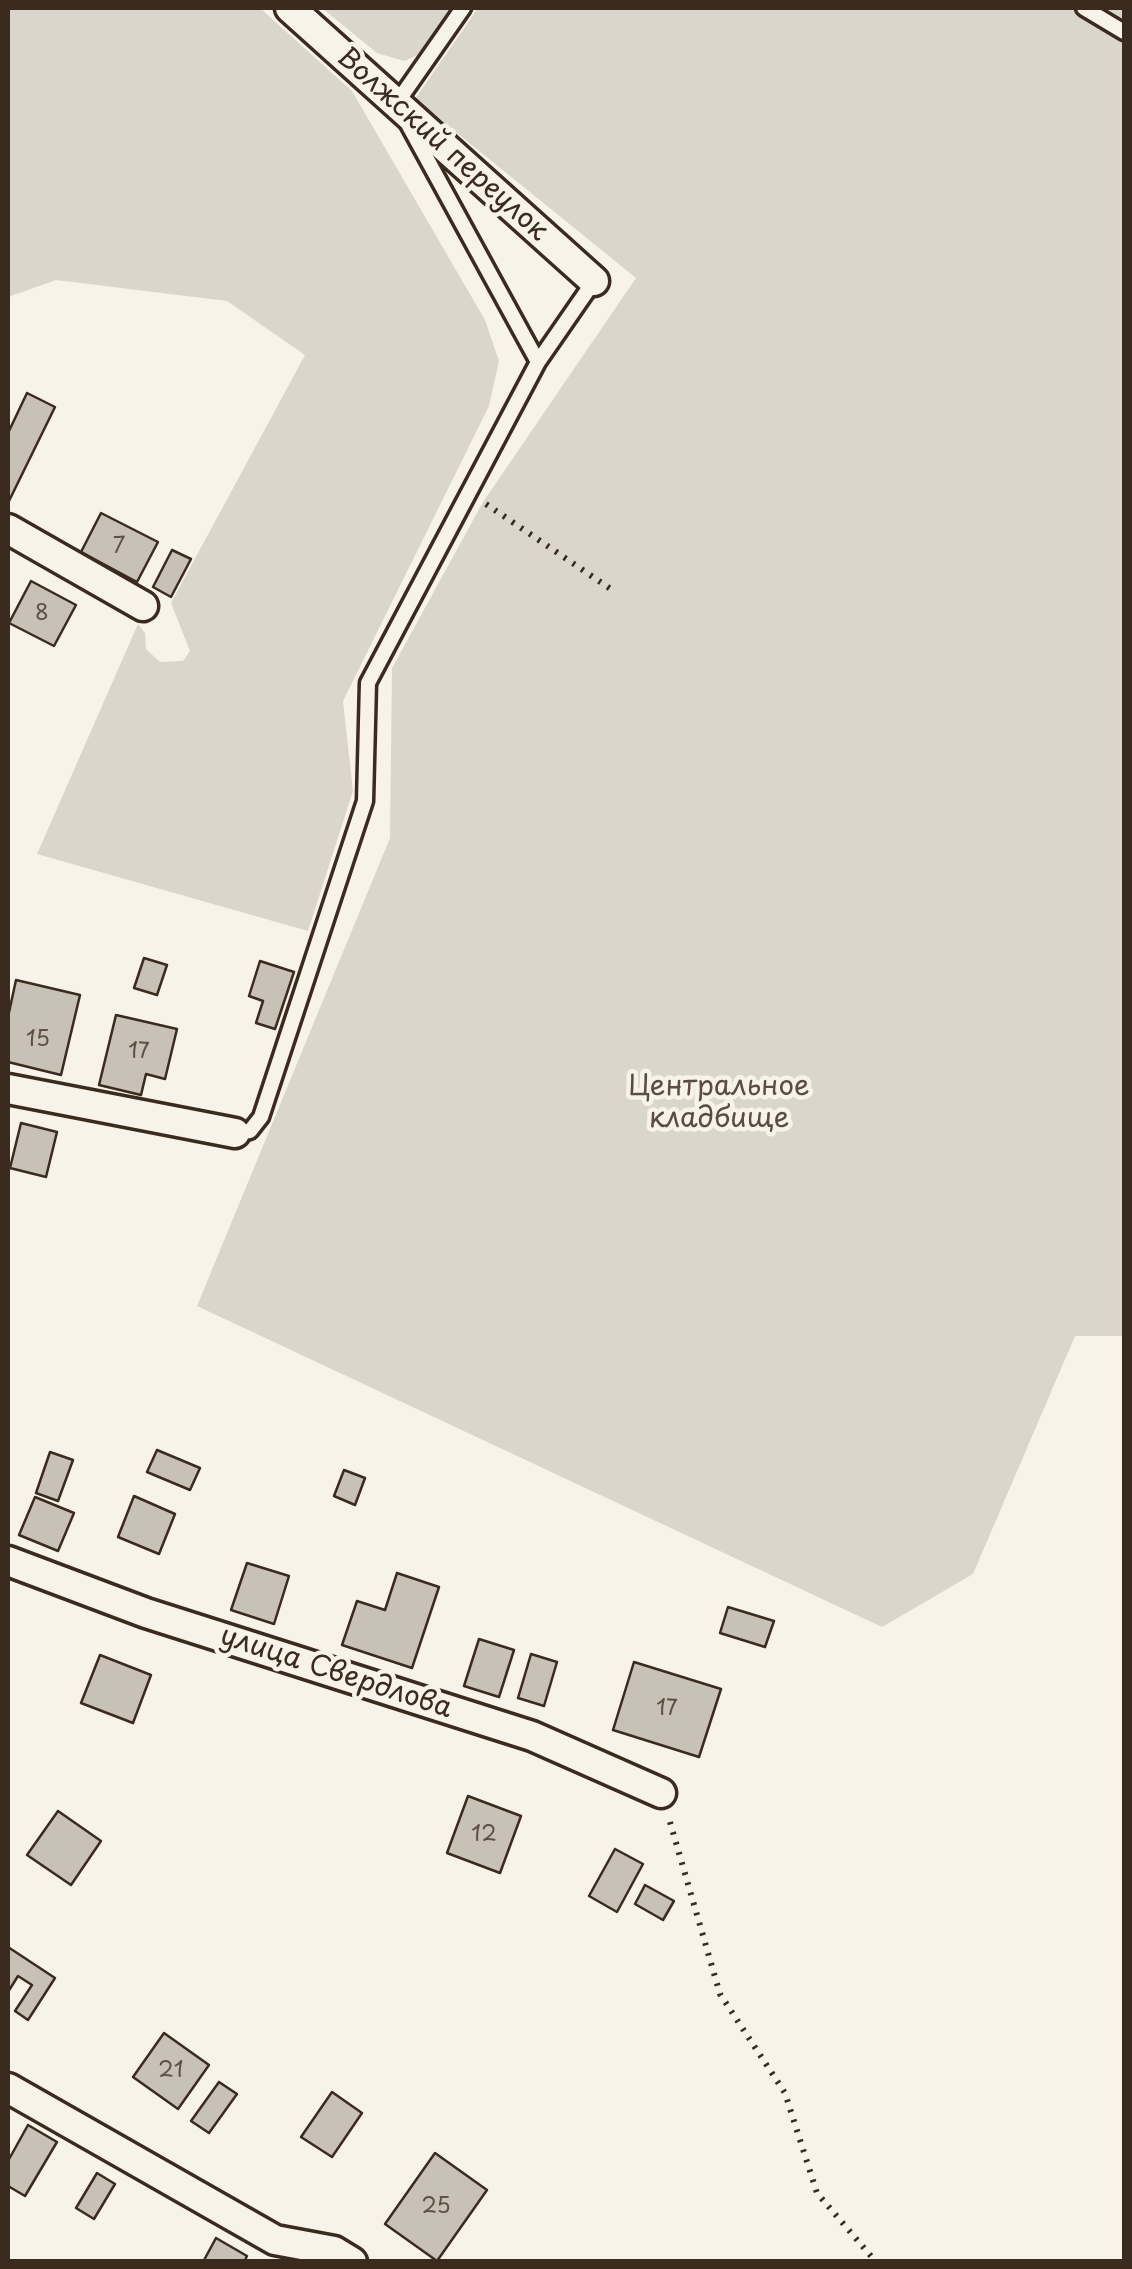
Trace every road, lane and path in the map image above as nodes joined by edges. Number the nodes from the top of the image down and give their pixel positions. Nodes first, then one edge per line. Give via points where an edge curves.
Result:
1 (290, 8) edge
2 (463, 8) edge
3 (1084, 8) edge
4 (1124, 32) edge
5 (396, 104) junction
6 (594, 282) joint
7 (538, 362) junction
8 (469, 492) junction
9 (8, 529) edge
10 (616, 592) dead end
11 (143, 606) dead end
12 (8, 1089) edge
13 (234, 1133) joint
14 (8, 1562) edge
15 (661, 1793) joint
16 (8, 2088) edge
17 (269, 2251) edge
18 (352, 2262) edge
19 (876, 2262) edge

1 - 5 street, Волжский переулок
2 - 5 lane
3 - 4 lane
5 - 6 street, Волжский переулок
5 - 7 lane
6 - 7 lane
7 - 8 lane
8 - 10 path
8 - 13 lane via 368,683 365,801 261,1117 250,1131
9 - 11 street
12 - 13 street
14 - 15 street, улица Свердлова via 532,1736
15 - 19 path via 720,1994 785,2093 818,2193
16 - 17 street
17 - 18 street via 334,2251

